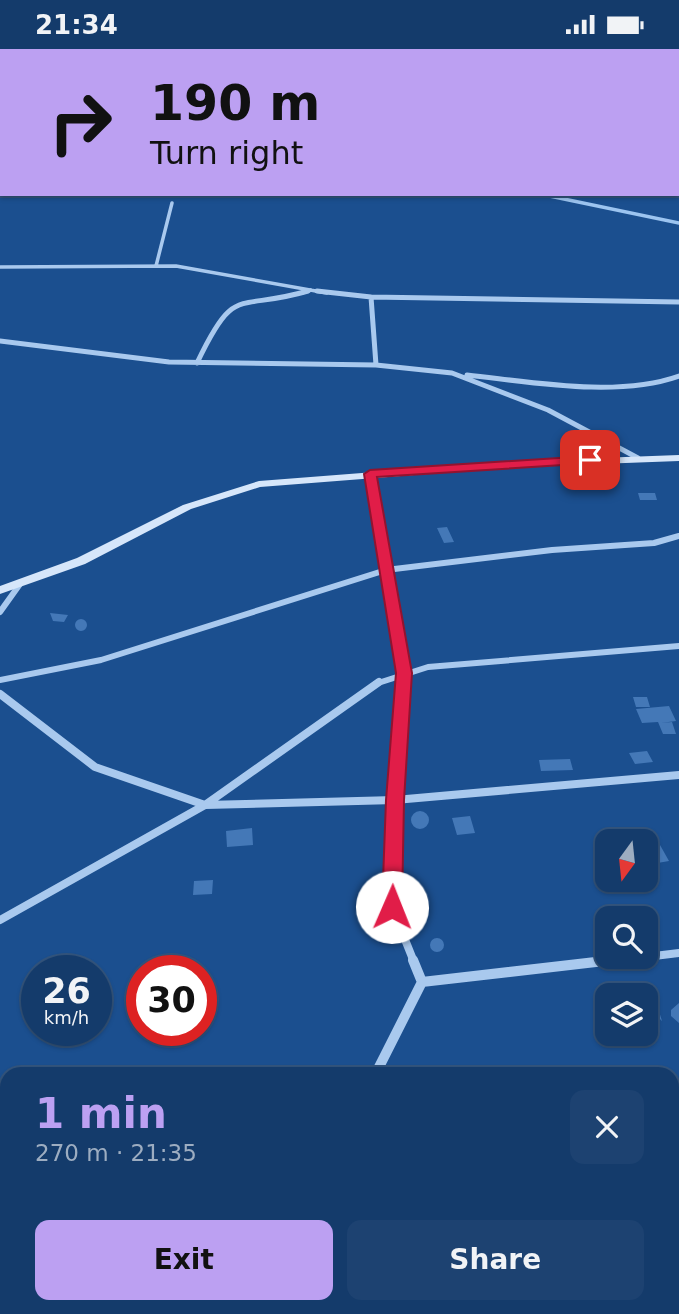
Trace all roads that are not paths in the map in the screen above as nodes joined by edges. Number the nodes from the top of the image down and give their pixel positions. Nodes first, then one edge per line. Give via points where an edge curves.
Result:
1 (665, 49) edge
2 (679, 49) edge
3 (172, 203) dead end
4 (156, 266) junction
5 (0, 267) edge
6 (312, 290) junction
7 (371, 297) junction
8 (679, 302) edge
9 (0, 341) edge
10 (197, 363) junction
11 (376, 365) junction
12 (452, 373) junction
13 (679, 376) edge
14 (638, 458) junction
15 (679, 458) edge
16 (370, 474) junction
17 (679, 535) edge
18 (386, 570) junction
19 (20, 584) junction
20 (0, 590) edge
21 (0, 612) edge
22 (679, 646) edge
23 (404, 673) junction
24 (0, 680) edge
25 (0, 694) edge
26 (679, 775) edge
27 (395, 800) junction
28 (205, 804) junction
29 (0, 920) edge
30 (679, 953) edge
31 (658, 955) edge
32 (595, 963) edge
33 (422, 982) junction
34 (379, 1067) edge

1 - 2 street
3 - 4 street
4 - 5 street
4 - 6 street via 211,270
6 - 7 street
6 - 10 street via 237,304 221,317
7 - 8 street
7 - 11 street
9 - 10 street
10 - 11 street
11 - 12 street
12 - 13 street via 587,388 651,386
12 - 14 street via 548,410
14 - 15 main road
14 - 16 main road
16 - 18 street
16 - 19 main road via 259,484 225,492 81,561
17 - 18 street via 654,543
18 - 23 street
18 - 24 street via 101,660
19 - 20 main road
19 - 21 street
22 - 23 street via 428,667
23 - 27 street
23 - 28 street via 377,683
25 - 28 street via 95,767
26 - 27 street
27 - 28 street
27 - 33 street via 392,907
28 - 29 street
30 - 31 street
32 - 33 street
33 - 34 street

